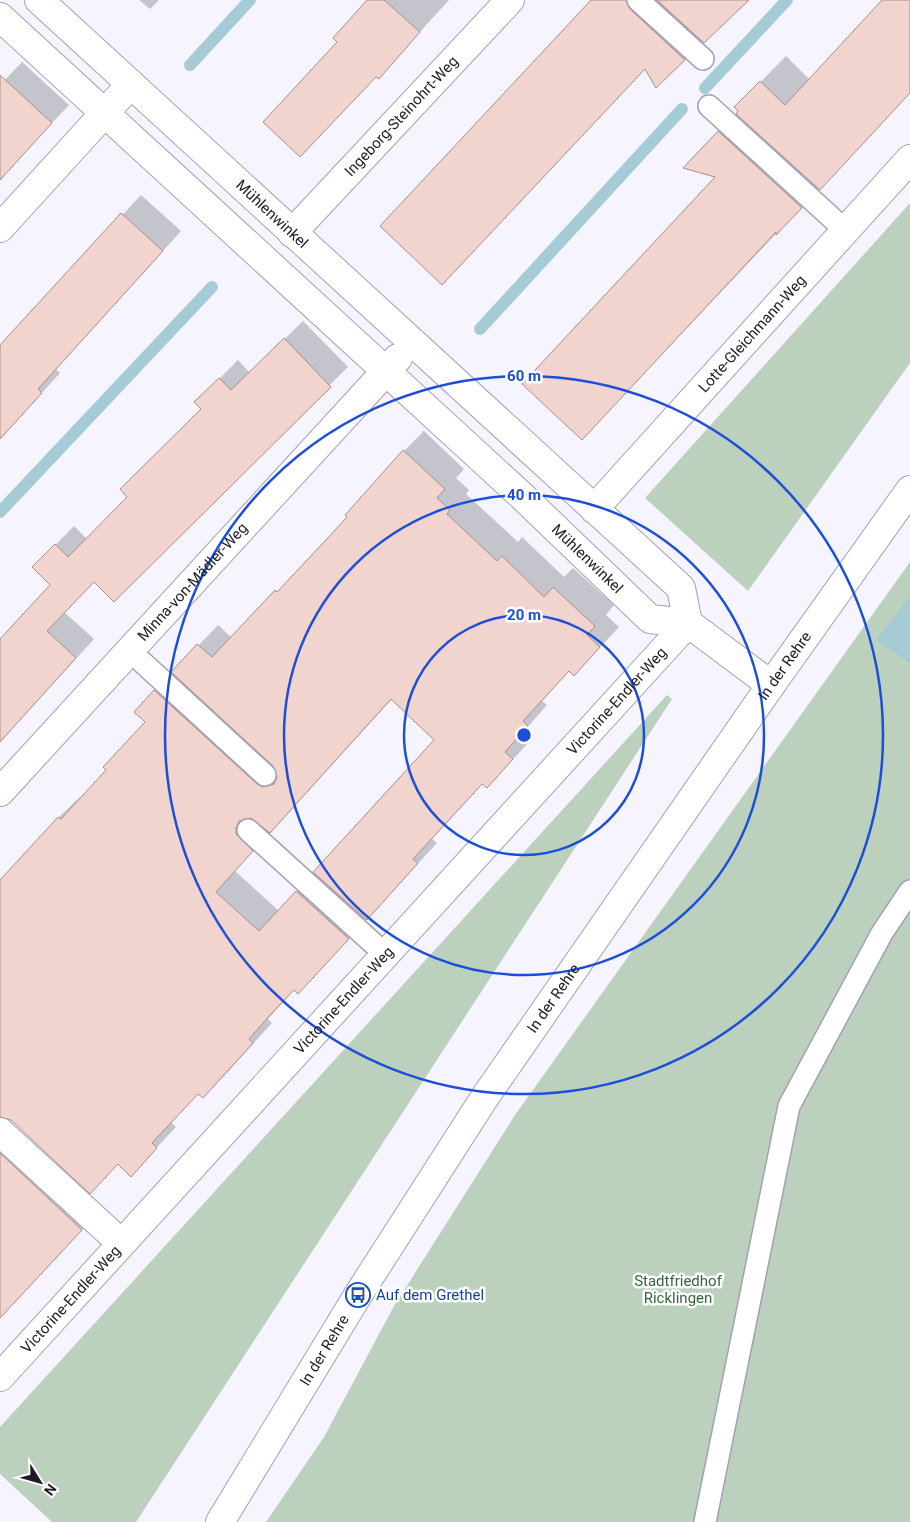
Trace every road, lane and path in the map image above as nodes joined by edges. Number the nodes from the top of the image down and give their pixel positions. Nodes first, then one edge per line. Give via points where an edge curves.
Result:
1 (39, 0) edge
2 (510, 0) edge
3 (638, 0) edge
4 (0, 17) edge
5 (703, 59) dead end
6 (131, 84) junction
7 (709, 106) dead end
8 (105, 114) junction
9 (910, 159) edge
10 (0, 228) edge
11 (845, 230) junction
12 (292, 232) junction
13 (412, 343) junction
14 (386, 372) junction
15 (910, 490) edge
16 (594, 509) junction
17 (688, 623) junction
18 (129, 650) junction
19 (771, 685) junction
20 (266, 775) dead end
21 (0, 792) edge
22 (248, 830) dead end
23 (910, 891) edge
24 (384, 954) junction
25 (0, 1132) edge
26 (121, 1243) junction
27 (0, 1377) edge
28 (220, 1522) edge
29 (705, 1522) edge

1 - 6 street, Mühlenwinkel
2 - 12 street, Ingeborg-Steinohrt-Weg
3 - 5 lane
4 - 8 street, Mühlenwinkel
6 - 8 street
6 - 12 street, Mühlenwinkel
7 - 11 lane
8 - 10 street
8 - 14 street, Mühlenwinkel
9 - 11 street, Lotte-Gleichmann-Weg
11 - 16 street, Lotte-Gleichmann-Weg
12 - 13 street, Mühlenwinkel
13 - 14 street
13 - 16 street, Mühlenwinkel
14 - 17 street, Mühlenwinkel via 650,619
14 - 18 street, Minna-von-Mädler-Weg
15 - 19 street, In der Rehre
16 - 17 street, Mühlenwinkel via 681,588
17 - 19 street
17 - 24 street, Victorine-Endler-Weg
18 - 20 lane
18 - 21 street, Minna-von-Mädler-Weg
19 - 28 street, In der Rehre via 485,1097 353,1303
22 - 24 lane
23 - 29 lane via 882,933 789,1106
24 - 26 street, Victorine-Endler-Weg
25 - 26 street
26 - 27 street, Victorine-Endler-Weg

